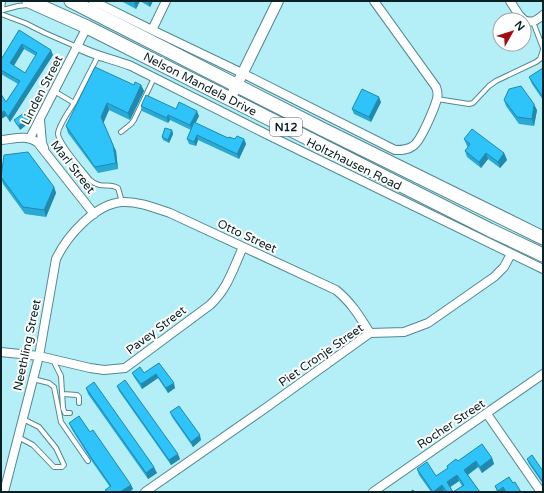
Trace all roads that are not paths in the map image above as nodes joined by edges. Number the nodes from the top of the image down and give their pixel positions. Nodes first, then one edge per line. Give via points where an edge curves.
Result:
1 (3, 1) edge
2 (70, 1) edge
3 (93, 1) edge
4 (166, 1) edge
5 (278, 1) edge
6 (374, 1) edge
7 (510, 1) edge
8 (33, 3) edge
9 (2, 12) edge
10 (518, 12) edge
11 (543, 15) edge
12 (533, 22) joint
13 (87, 27) junction
14 (152, 30) junction
15 (78, 47) junction
16 (543, 49) edge
17 (98, 56) junction
18 (242, 73) junction
19 (154, 77) junction
20 (237, 86) junction
21 (54, 92) junction
22 (230, 99) junction
23 (437, 99) junction
24 (74, 103) junction
25 (40, 120) junction
26 (120, 132) dead end
27 (16, 138) junction
28 (30, 138) junction
29 (1, 140) edge
30 (45, 149) junction
31 (122, 202) junction
32 (94, 214) junction
33 (543, 238) edge
34 (243, 248) junction
35 (511, 254) junction
36 (543, 255) edge
37 (543, 269) edge
38 (370, 334) junction
39 (1, 352) edge
40 (39, 356) junction
41 (52, 359) junction
42 (543, 374) edge
43 (33, 379) junction
44 (63, 394) junction
45 (79, 404) dead end
46 (70, 413) dead end
47 (487, 414) junction
48 (23, 419) junction
49 (18, 437) junction
50 (88, 461) dead end
51 (4, 492) edge
52 (145, 492) edge
53 (373, 492) edge
54 (541, 492) edge

1 - 9 lane
2 - 20 highway, Nelson Mandela Drive / N12
3 - 14 street
4 - 14 street
5 - 18 street
6 - 23 street via 436,87
7 - 10 street
8 - 9 lane
8 - 13 highway, Nelson Mandela Drive / N12
9 - 15 lane, Holtzhausen Road
11 - 12 street
12 - 16 lane
13 - 15 street, Linden Street
13 - 22 highway, Nelson Mandela Drive / N12
14 - 18 street
15 - 17 street, Holtzhausen Road
15 - 21 street, Linden Street
16 - 23 lane via 540,59 496,81 473,103
17 - 19 street, Holtzhausen Road via 118,61
17 - 24 lane
18 - 20 street
18 - 23 street via 395,150 412,148 418,141
19 - 26 lane via 134,120
19 - 35 street, Holtzhausen Road
20 - 22 street
20 - 33 highway, Nelson Mandela Drive / N12
21 - 24 lane
21 - 25 street, Linden Street
22 - 36 highway, Nelson Mandela Drive / N12
24 - 31 lane via 59,129 61,143 95,184 118,188
25 - 27 street
25 - 28 street, Linden Street
25 - 30 street
27 - 28 street, Linden Street
27 - 29 street, Linden Street
28 - 30 street, Marl Street
30 - 32 street, Marl Street
31 - 32 street, Otto Street
31 - 34 street, Otto Street via 150,206 170,213
32 - 40 street, Neethling Street via 78,228 56,259
34 - 38 street, Otto Street via 336,290 351,305
34 - 41 street, Pavey Street via 217,299 125,368 104,370
35 - 37 street, Holtzhausen Road
35 - 38 street, Piet Cronje Street via 504,267 494,277 428,323 404,332
38 - 52 street, Piet Cronje Street
39 - 40 street, Pavey Street
40 - 41 street, Pavey Street
40 - 43 street, Neethling Street
41 - 44 lane via 60,372
42 - 47 street, Rocher Street
43 - 48 street, Neethling Street
43 - 50 lane via 50,383 54,387 61,422
44 - 45 lane via 78,395
44 - 46 lane via 63,408 65,413
47 - 53 street, Rocher Street
47 - 54 street
48 - 49 street, Neethling Street
48 - 49 lane via 39,427 56,448 64,465 54,467 33,445
49 - 51 street, Neethling Street

